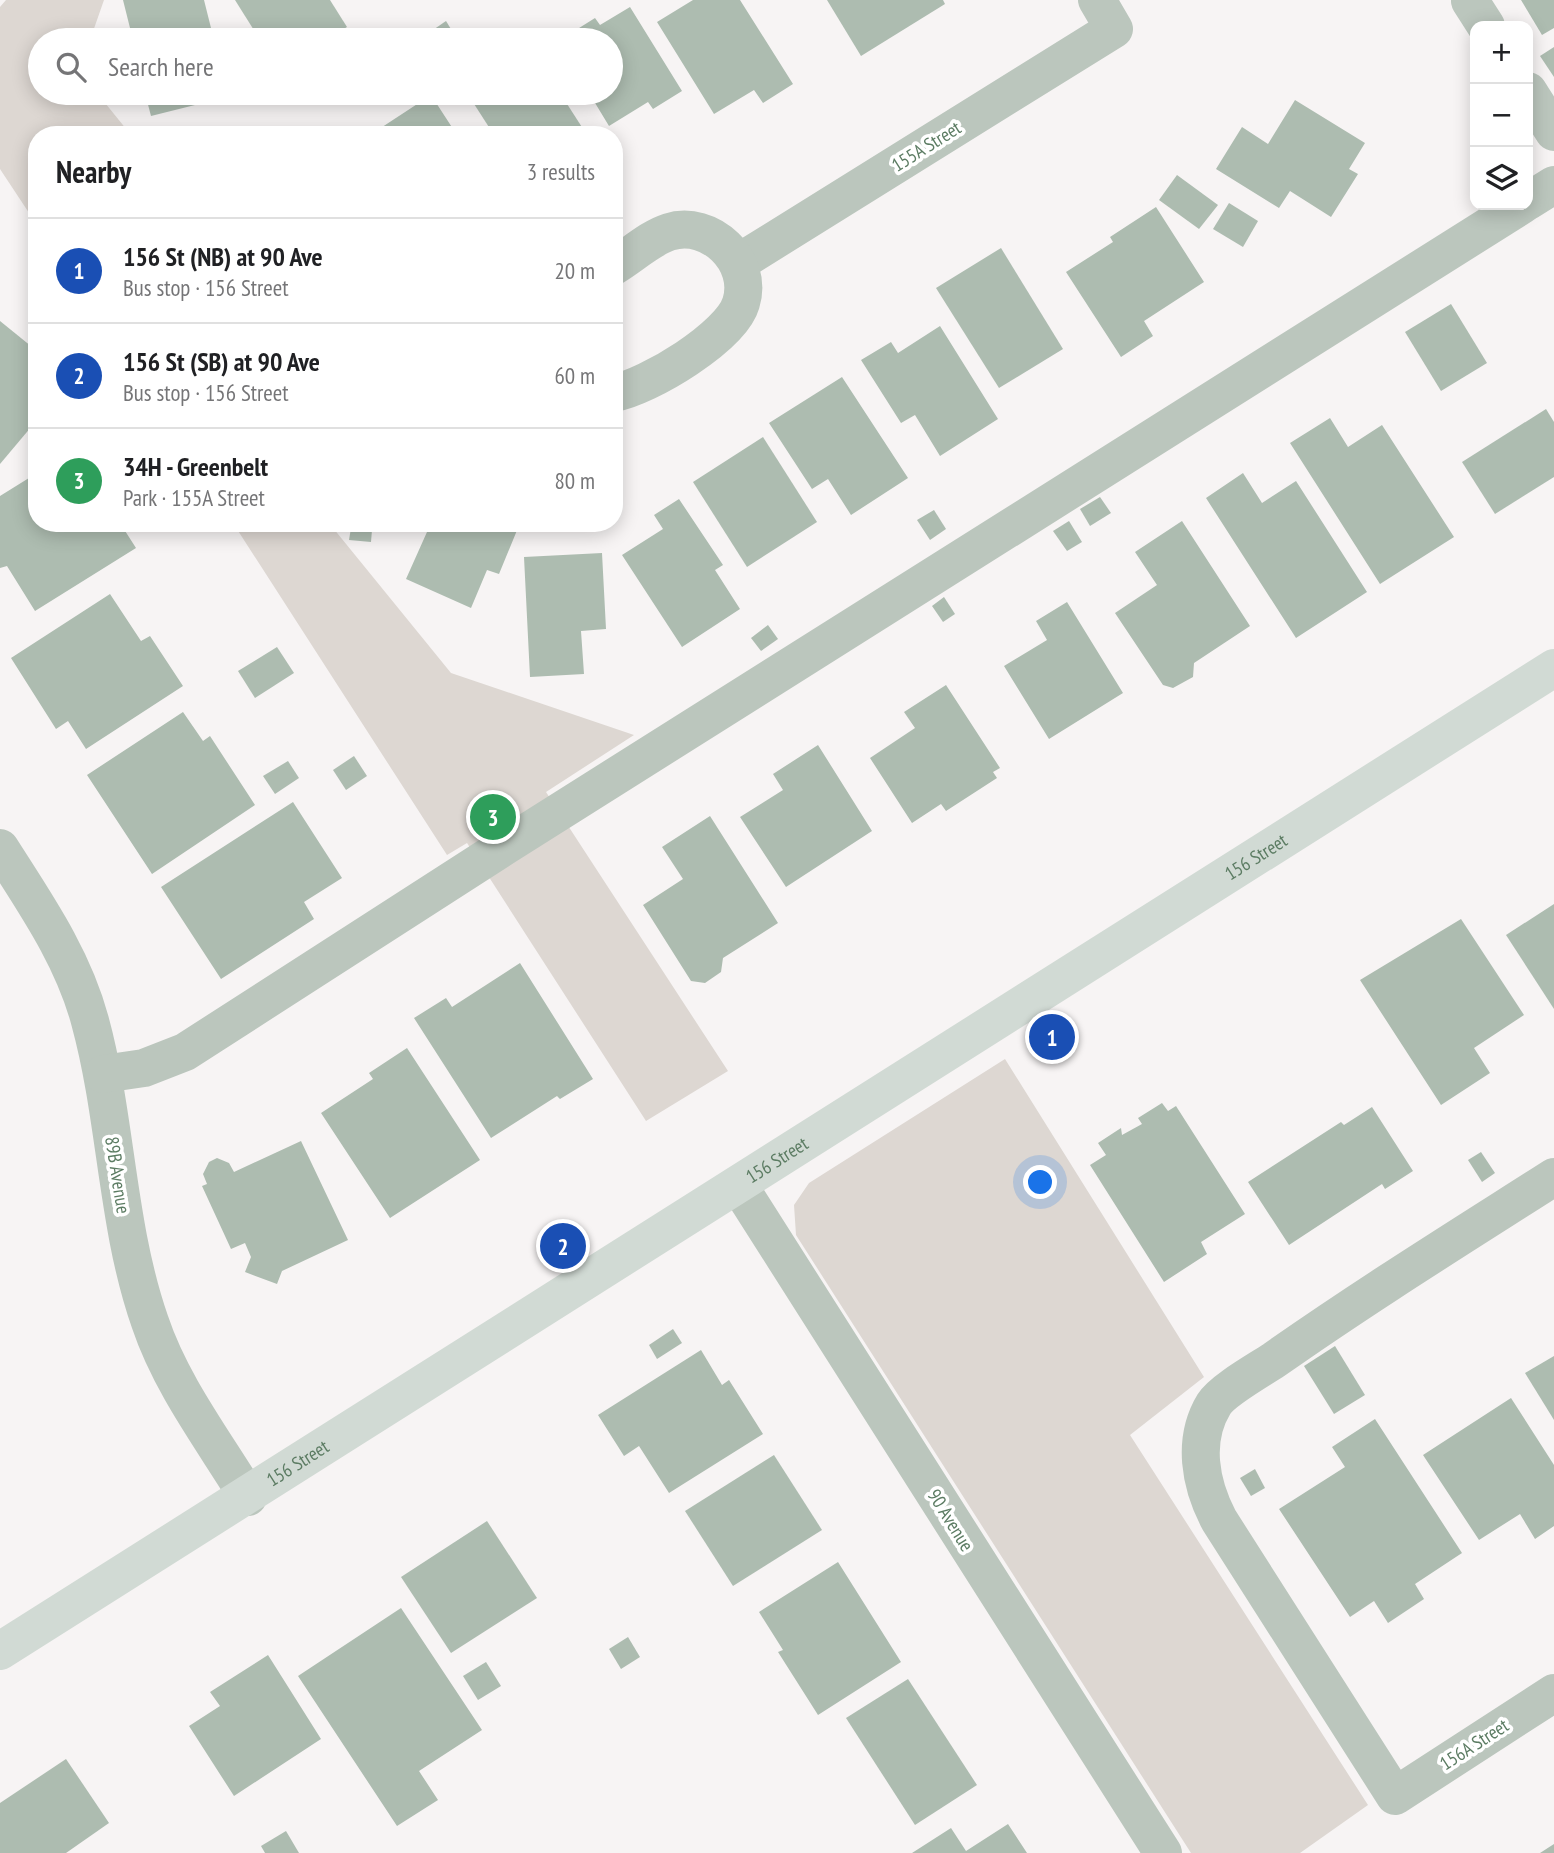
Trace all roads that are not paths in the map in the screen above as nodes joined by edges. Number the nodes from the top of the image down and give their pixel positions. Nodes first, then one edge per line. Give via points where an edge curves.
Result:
1 (1470, 1) edge
2 (1105, 15) edge
3 (1483, 21) edge
4 (1533, 99) edge
5 (1554, 132) edge
6 (1554, 185) edge
7 (1533, 198) edge
8 (1514, 210) edge
9 (623, 260) edge
10 (738, 263) junction
11 (623, 389) edge
12 (1554, 668) edge
13 (0, 848) edge
14 (103, 1074) junction
15 (1554, 1177) edge
16 (739, 1186) junction
17 (248, 1497) junction
18 (0, 1651) edge
19 (1554, 1693) edge
20 (1163, 1853) edge

1 - 3 street
2 - 10 street, 155A Street
4 - 5 street
6 - 7 street
8 - 14 street via 185,1052 144,1068
9 - 10 street via 669,232 693,231 715,236
10 - 11 street via 744,288 741,304 717,337 671,368
12 - 16 main road, 156 Street
13 - 14 street, 89B Avenue via 69,964 90,1019
14 - 17 street, 89B Avenue via 129,1244 150,1323 186,1398
15 - 19 street, 156A Street via 1328,1322 1216,1401 1203,1428 1201,1466 1209,1502 1395,1796
16 - 17 main road, 156 Street
16 - 20 street, 90 Avenue
17 - 18 main road, 156 Street

